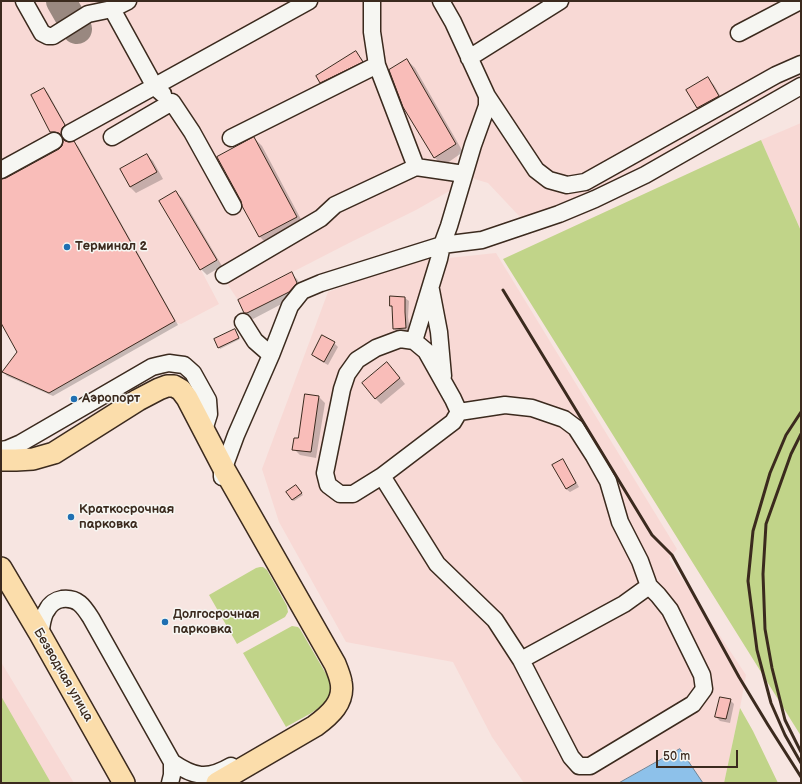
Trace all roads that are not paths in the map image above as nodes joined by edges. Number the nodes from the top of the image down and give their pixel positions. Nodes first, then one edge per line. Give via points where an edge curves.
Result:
1 (24, 1) edge
2 (128, 1) edge
3 (309, 1) edge
4 (372, 1) edge
5 (441, 1) edge
6 (560, 1) edge
7 (800, 1) edge
8 (112, 10) junction
9 (739, 33) dead end
10 (470, 58) junction
11 (801, 64) edge
12 (377, 65) junction
13 (801, 86) edge
14 (155, 87) junction
15 (487, 96) junction
16 (172, 102) junction
17 (70, 133) dead end
18 (112, 137) dead end
19 (231, 138) dead end
20 (54, 140) dead end
21 (416, 167) junction
22 (1, 170) edge
23 (464, 174) junction
24 (233, 206) dead end
25 (442, 245) junction
26 (224, 275) dead end
27 (431, 286) junction
28 (243, 322) dead end
29 (414, 341) junction
30 (271, 355) junction
31 (444, 382) junction
32 (459, 412) junction
33 (206, 434) junction
34 (236, 435) junction
35 (1, 450) edge
36 (1, 460) edge
37 (224, 469) junction
38 (382, 476) junction
39 (1, 568) edge
40 (649, 586) junction
41 (40, 634) junction
42 (521, 660) junction
43 (179, 771) edge
44 (125, 782) edge
45 (170, 783) edge
46 (217, 783) edge

1 - 8 lane via 42,33 48,36 54,36 88,14
2 - 8 lane
3 - 14 lane
4 - 12 lane via 372,32
5 - 10 lane
6 - 10 lane
7 - 9 lane
8 - 14 lane
10 - 15 lane
11 - 15 lane via 776,75 585,182 567,185 549,180 536,170
12 - 19 lane
12 - 21 lane
13 - 25 lane via 645,175 595,199 482,240
14 - 16 lane
14 - 17 lane
15 - 23 lane via 487,106
16 - 18 lane
16 - 24 lane via 192,132
20 - 22 lane
21 - 23 lane
21 - 26 lane via 335,204 321,218
23 - 25 lane
25 - 27 lane
25 - 30 lane via 302,291 290,306
27 - 29 lane
27 - 31 lane
28 - 30 lane via 256,341
29 - 31 lane via 426,351
29 - 38 lane via 400,339 376,348 357,360 347,374 342,389 325,473 328,485 340,494 353,494
30 - 34 lane
31 - 32 lane
32 - 38 lane via 453,422
32 - 40 lane via 505,405 532,408 564,419 576,428 608,481 620,522 640,561
33 - 34 lane via 218,440 226,440
33 - 35 lane via 208,400 193,373 184,366 169,363 152,367 21,443
33 - 36 main road via 181,390 168,386 138,400 54,453 33,459
33 - 37 main road
34 - 37 lane
37 - 43 lane via 223,486 330,674 334,685 332,699 317,715 214,774 200,775
37 - 46 main road via 334,664 341,681 342,693 337,706 315,726
38 - 42 lane via 437,564 494,620
39 - 41 main road, Безводная улица
40 - 42 lane via 624,604
40 - 42 lane via 670,610 702,675 704,689 693,704 590,766 579,766 571,758
41 - 43 lane via 47,609 54,603 59,600 76,600 84,607
41 - 44 main road, Безводная улица
43 - 45 lane via 172,775

